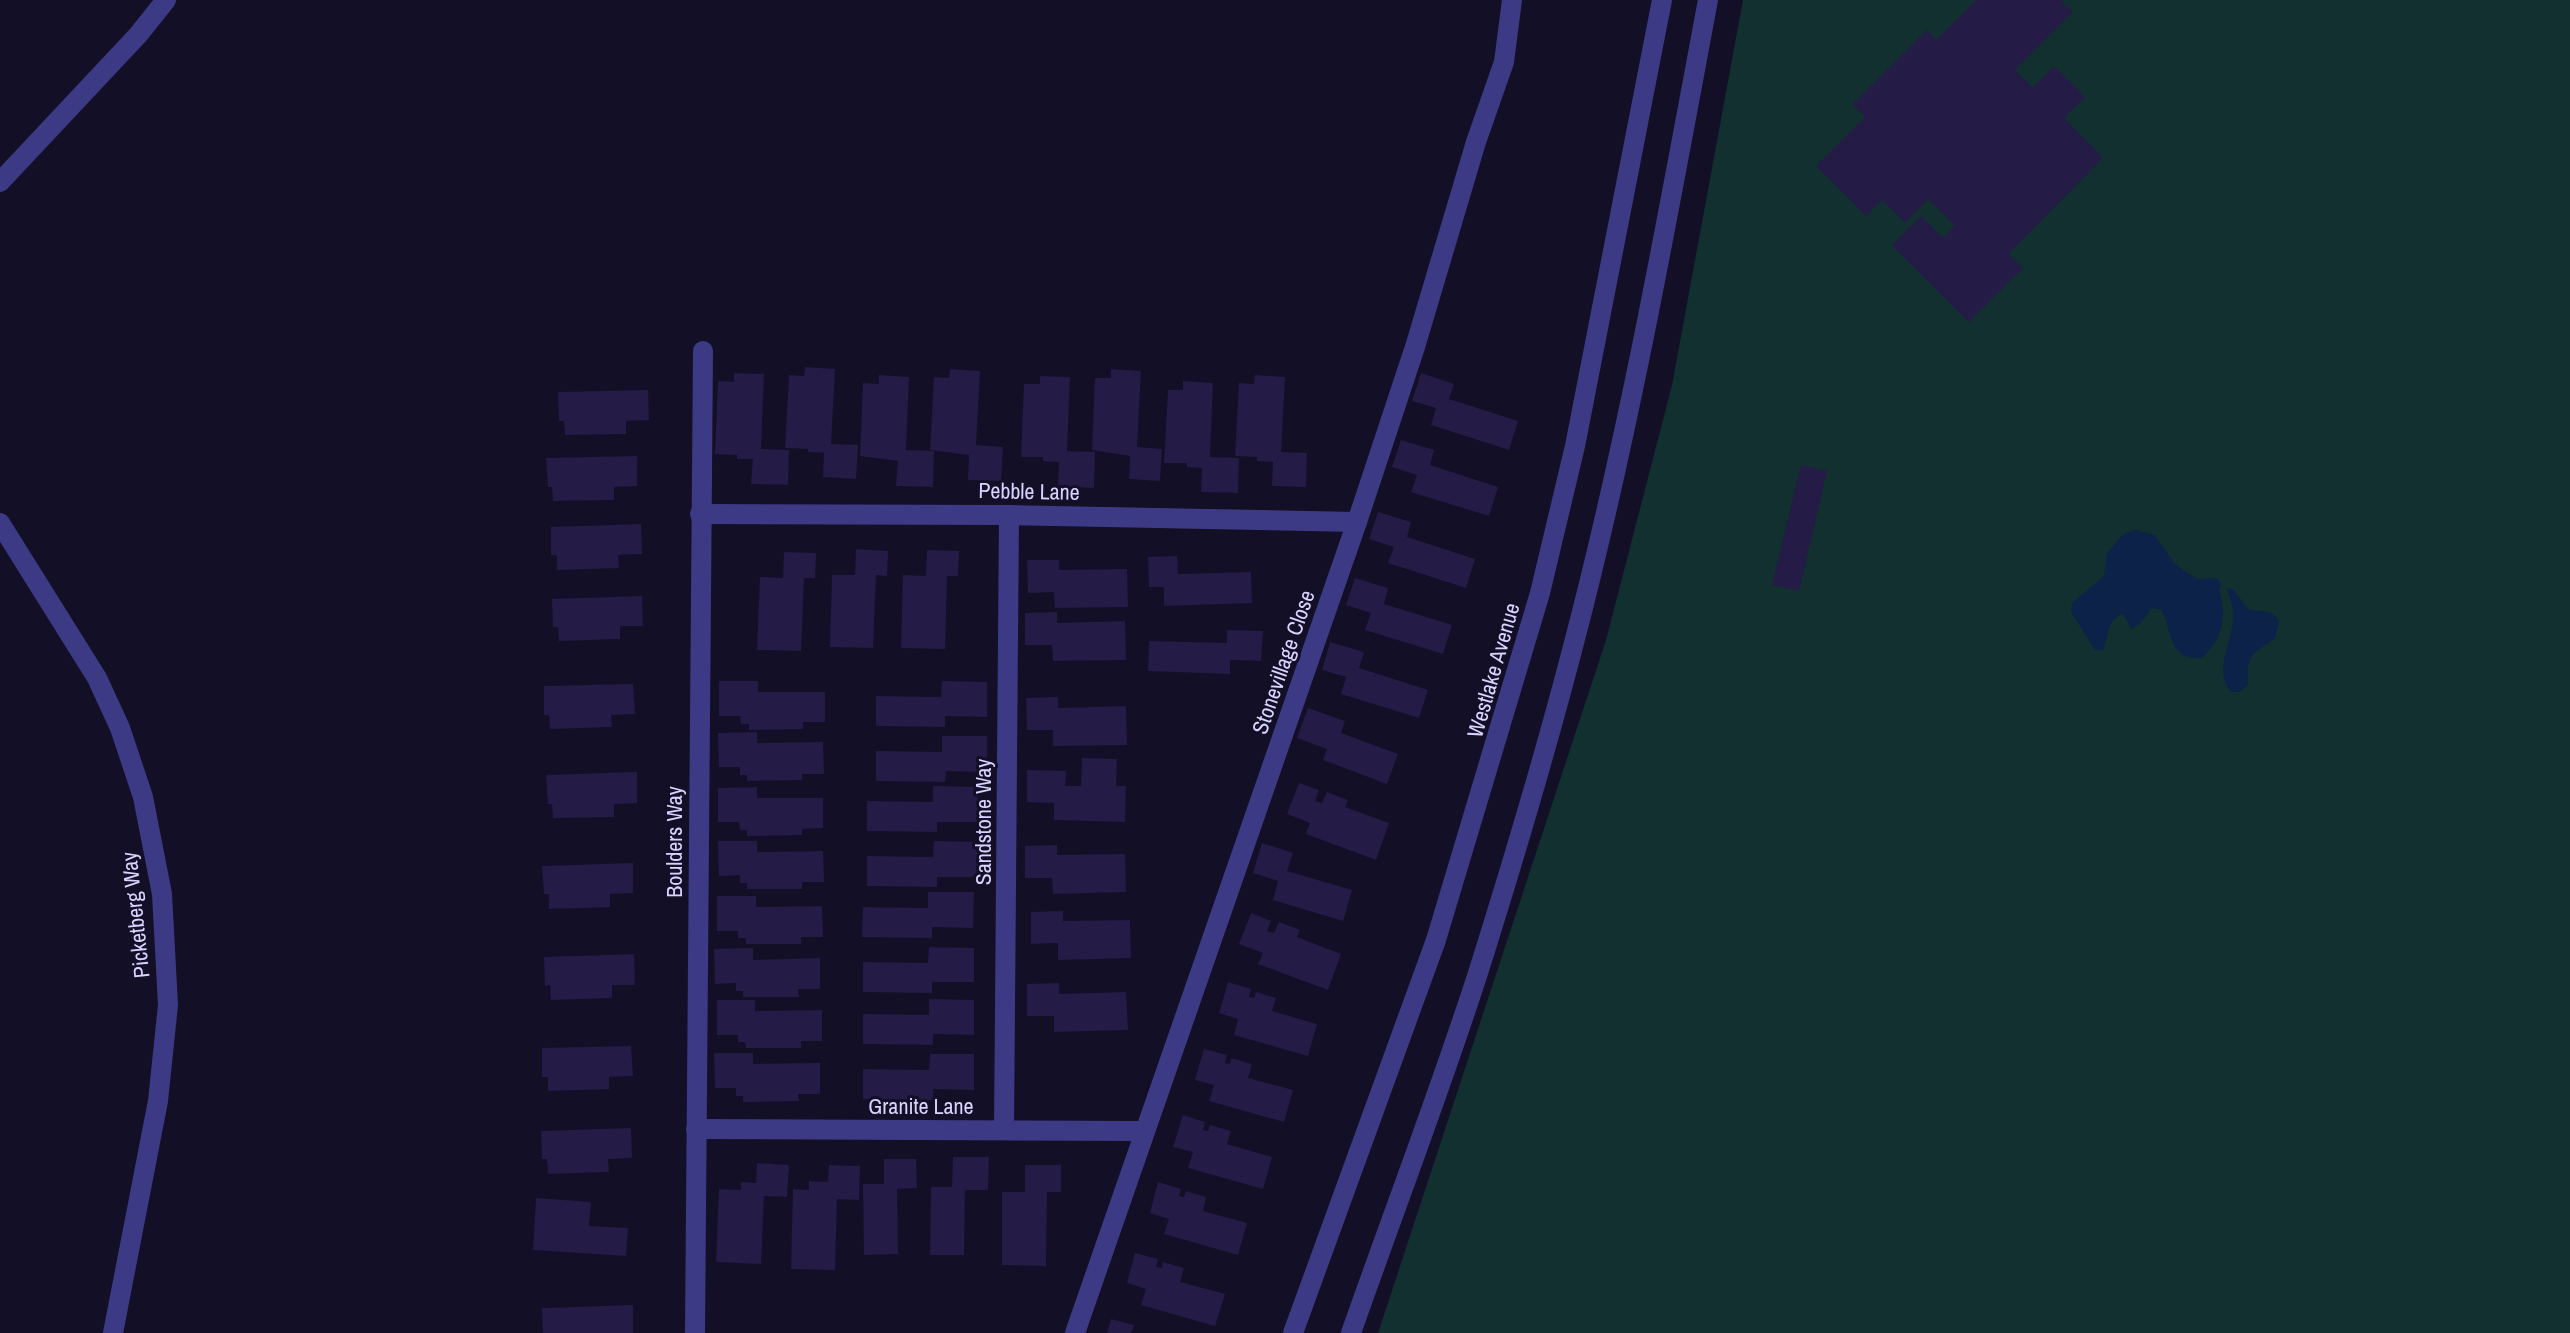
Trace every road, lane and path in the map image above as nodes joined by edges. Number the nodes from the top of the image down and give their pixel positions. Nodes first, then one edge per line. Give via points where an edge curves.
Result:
1 (166, 0) edge
2 (1512, 0) edge
3 (1662, 0) edge
4 (1708, 0) edge
5 (0, 182) edge
6 (703, 351) dead end
7 (700, 514) junction
8 (1009, 515) junction
9 (1357, 522) junction
10 (0, 523) edge
11 (696, 1129) junction
12 (1004, 1130) junction
13 (1145, 1131) junction
14 (113, 1333) edge
15 (695, 1333) edge
16 (1075, 1333) edge
17 (1293, 1333) edge
18 (1351, 1333) edge

1 - 5 street
2 - 9 street, Stonevillage Close via 1504,62
3 - 17 street, Westlake Avenue via 1575,446 1540,593 1436,940
4 - 18 street via 1620,458 1575,641 1477,975
6 - 7 street, Boulders Way
7 - 8 street, Pebble Lane
7 - 11 street, Boulders Way
8 - 9 street, Pebble Lane
8 - 12 street, Sandstone Way
9 - 13 street, Stonevillage Close
10 - 14 street, Picketberg Way via 97,678 120,728 143,797 162,894 168,1005 158,1101
11 - 12 street, Granite Lane
11 - 15 street, Boulders Way
12 - 13 street, Granite Lane
13 - 16 street, Stonevillage Close

